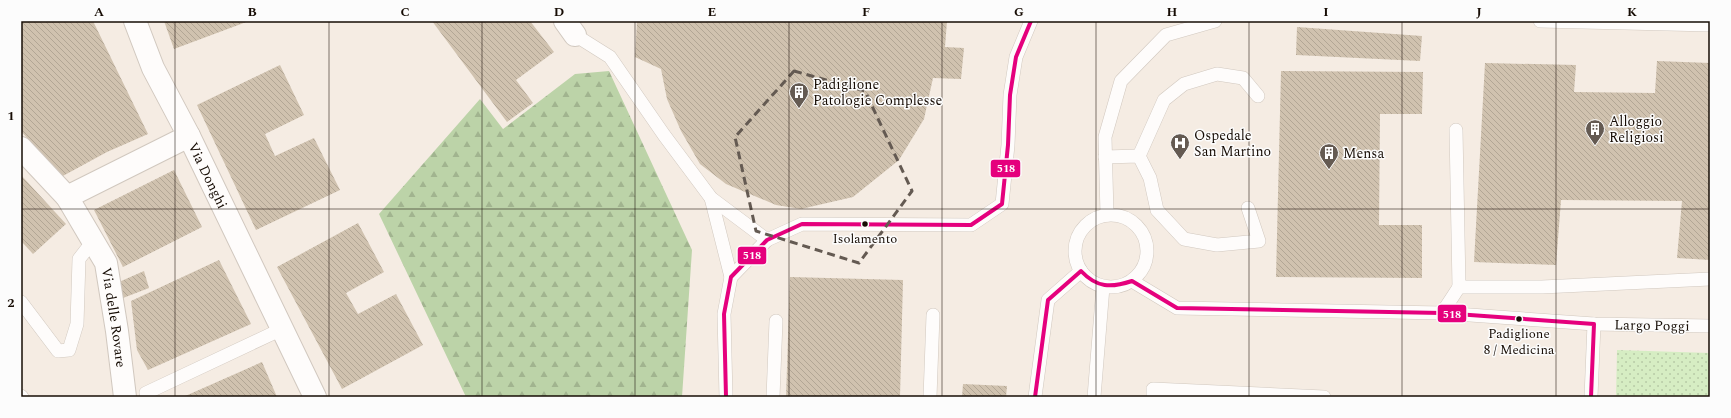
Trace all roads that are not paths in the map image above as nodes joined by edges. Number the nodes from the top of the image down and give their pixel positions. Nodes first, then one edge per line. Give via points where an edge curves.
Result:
1 (135, 21) edge
2 (1031, 21) edge
3 (1215, 21) edge
4 (1540, 21) edge
5 (1710, 25) edge
6 (570, 28) edge
7 (1258, 96) dead end
8 (1456, 130) dead end
9 (189, 136) junction
10 (21, 148) edge
11 (1139, 156) junction
12 (1105, 157) junction
13 (67, 197) junction
14 (711, 198) junction
15 (1248, 208) dead end
16 (1107, 215) junction
17 (767, 240) junction
18 (93, 241) junction
19 (1081, 271) junction
20 (732, 277) junction
21 (1710, 279) edge
22 (1132, 281) junction
23 (1103, 287) junction
24 (1459, 287) junction
25 (21, 302) edge
26 (1442, 313) junction
27 (933, 315) dead end
28 (776, 321) dead end
29 (1594, 324) junction
30 (1710, 326) edge
31 (282, 329) junction
32 (125, 397) edge
33 (147, 397) edge
34 (315, 397) edge
35 (726, 397) edge
36 (773, 397) edge
37 (930, 397) edge
38 (1035, 397) edge
39 (1094, 397) edge
40 (1153, 397) edge
41 (1324, 397) edge
42 (1591, 397) edge

1 - 9 street, Via Donghi via 153,68
2 - 17 lane via 1016,57 1010,95 1002,204 971,225 802,224
3 - 12 lane via 1166,35 1121,81 1105,137
4 - 5 lane
6 - 14 lane via 610,57
7 - 11 lane via 1243,78 1217,74 1184,84 1164,100
8 - 24 lane
9 - 13 street
9 - 31 street, Via Donghi
10 - 13 street, Via delle Rovare
11 - 12 lane
11 - 15 lane via 1150,178 1157,210 1184,239 1218,245 1259,241
12 - 16 lane
13 - 18 street, Via delle Rovare
14 - 17 lane
14 - 20 lane
16 - 19 lane via 1089,222 1078,236 1075,253
16 - 22 lane via 1125,217 1139,227 1147,244 1144,268
17 - 20 lane
18 - 25 lane, Via delle Rovare via 79,259 77,324 69,350 58,351
18 - 32 street, Via delle Rovare via 106,263
19 - 23 lane via 1088,279
19 - 38 lane via 1048,300
20 - 35 lane via 724,314
21 - 24 lane via 1542,287
22 - 23 lane via 1116,287
22 - 26 lane, Largo Poggi via 1177,308
23 - 39 lane
24 - 26 lane
26 - 29 lane, Largo Poggi
27 - 37 lane
28 - 36 lane
29 - 30 lane, Largo Poggi
29 - 42 lane
31 - 33 lane via 146,393
31 - 34 street, Via Donghi
40 - 41 lane via 1153,390

